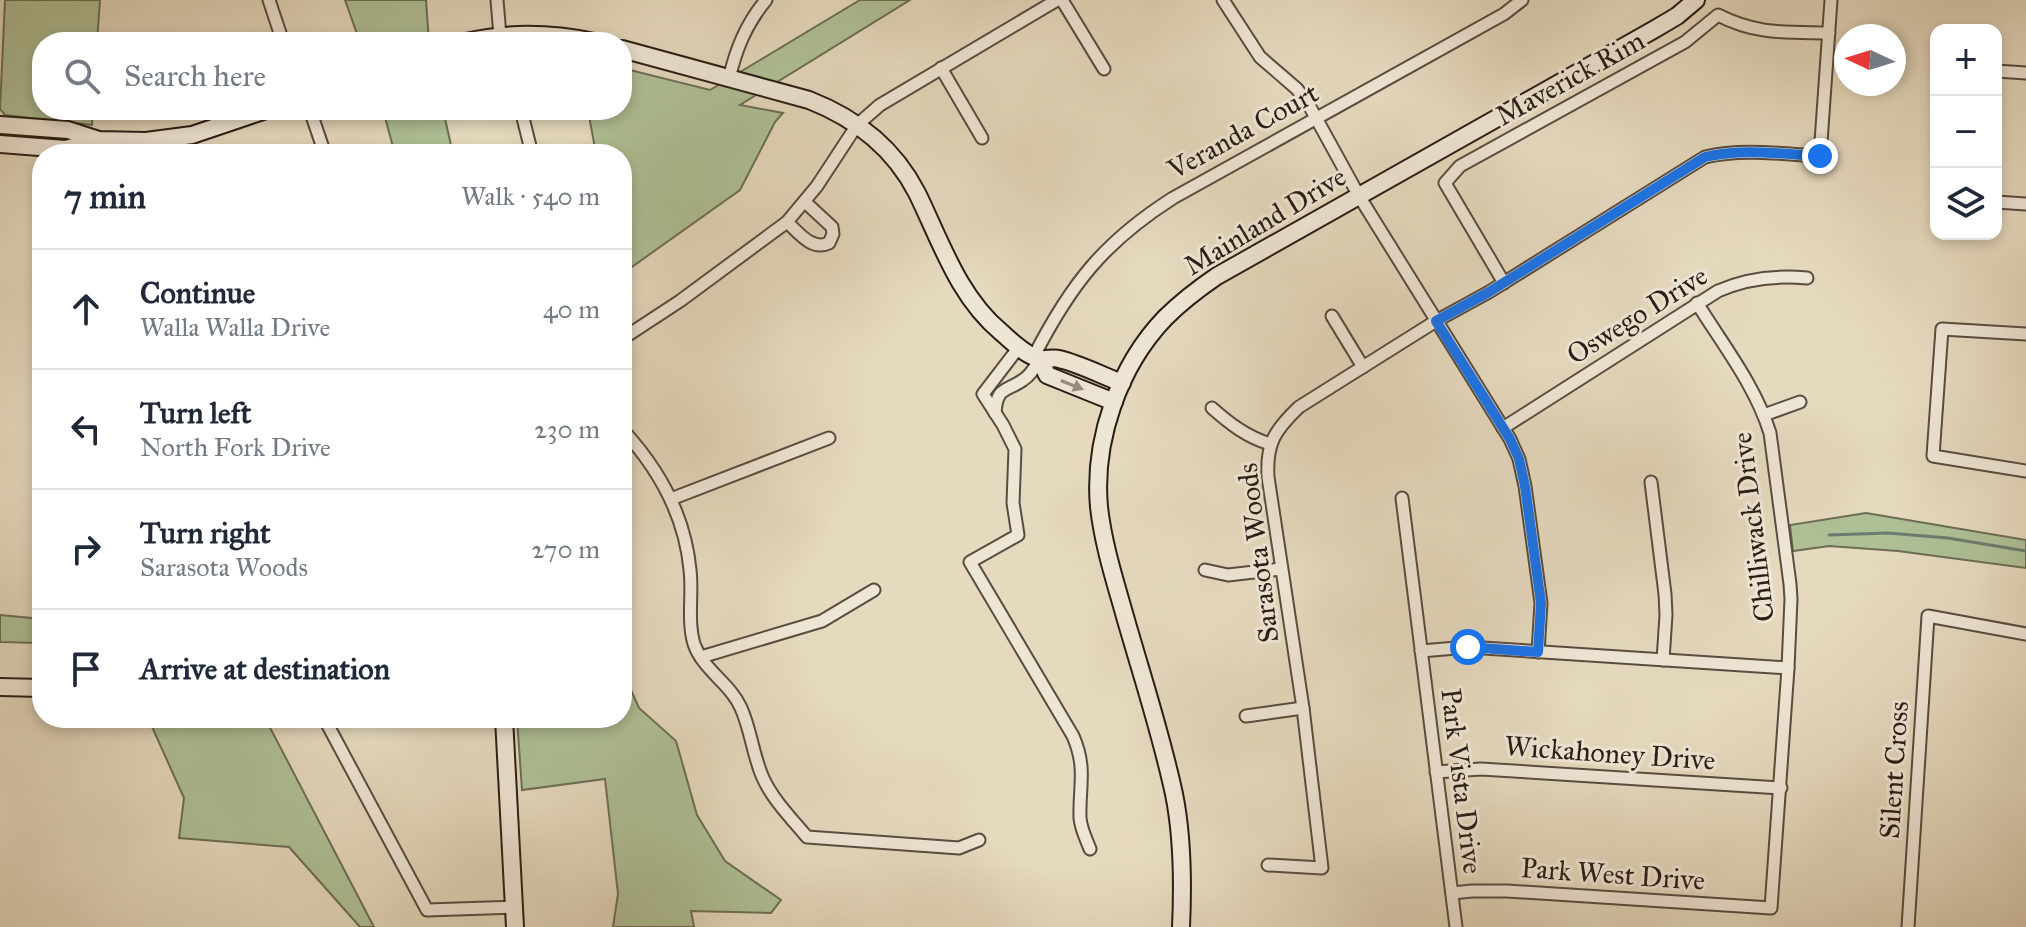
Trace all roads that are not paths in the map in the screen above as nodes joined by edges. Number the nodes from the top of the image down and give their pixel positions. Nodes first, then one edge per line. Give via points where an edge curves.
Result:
1 (269, 0) edge
2 (497, 0) edge
3 (766, 0) edge
4 (1059, 0) edge
5 (1223, 0) edge
6 (1522, 0) edge
7 (1696, 0) edge
8 (1831, 0) edge
9 (280, 32) edge
10 (501, 32) edge
11 (1829, 33) junction
12 (632, 52) edge
13 (941, 68) junction
14 (1104, 69) dead end
15 (2002, 71) edge
16 (2026, 73) edge
17 (729, 79) junction
18 (1316, 118) junction
19 (237, 120) edge
20 (313, 120) edge
21 (524, 120) edge
22 (0, 125) edge
23 (857, 125) junction
24 (982, 138) dead end
25 (99, 140) junction
26 (0, 144) edge
27 (84, 144) edge
28 (322, 144) edge
29 (530, 144) edge
30 (32, 146) edge
31 (1359, 196) junction
32 (805, 202) junction
33 (2002, 202) edge
34 (2026, 204) edge
35 (787, 222) junction
36 (1807, 278) dead end
37 (1504, 283) junction
38 (1697, 303) junction
39 (1332, 316) dead end
40 (1436, 321) junction
41 (632, 332) edge
42 (2026, 334) edge
43 (1019, 347) junction
44 (1037, 357) junction
45 (1363, 367) junction
46 (1122, 383) junction
47 (1114, 402) junction
48 (1800, 402) dead end
49 (1212, 408) dead end
50 (995, 413) junction
51 (1764, 415) junction
52 (1503, 428) junction
53 (829, 438) dead end
54 (632, 441) edge
55 (1270, 444) junction
56 (2026, 471) edge
57 (1651, 482) dead end
58 (1402, 498) dead end
59 (671, 499) junction
60 (1281, 569) junction
61 (1205, 570) dead end
62 (874, 590) dead end
63 (2026, 634) edge
64 (1421, 651) junction
65 (1538, 652) junction
66 (701, 657) junction
67 (1663, 660) junction
68 (1788, 668) junction
69 (0, 687) edge
70 (32, 688) edge
71 (1303, 708) junction
72 (1246, 716) dead end
73 (329, 728) edge
74 (505, 728) edge
75 (1436, 772) junction
76 (1781, 788) junction
77 (979, 840) dead end
78 (1090, 849) dead end
79 (1268, 865) dead end
80 (1452, 893) junction
81 (514, 907) junction
82 (1771, 908) joint
83 (515, 927) edge
84 (1181, 927) edge
85 (1456, 927) edge
86 (1908, 927) edge

1 - 9 street
2 - 10 street
3 - 17 street via 742,36
4 - 13 street
4 - 14 street
5 - 18 street via 1260,57 1297,89
6 - 18 street, Veranda Court
7 - 31 street, Mainland Drive via 1655,29
8 - 11 street, Sarasota Woods
11 - 37 street, Sarasota Woods via 1820,156 1725,152 1705,157
11 - 37 street, Maverick Rim via 1751,29 1718,15 1685,42 1460,166 1445,183
12 - 17 street
13 - 23 street
13 - 24 street
15 - 16 street
17 - 23 street via 809,100
18 - 31 street
18 - 44 street, Veranda Court via 1173,198 1127,231 1071,292
19 - 25 street via 172,139
20 - 28 street
21 - 29 street
22 - 25 street via 68,130
23 - 32 street
23 - 43 street via 906,173 952,269 976,306
25 - 27 street
26 - 30 street
31 - 40 street
31 - 46 street, Mainland Drive via 1181,302 1144,344
32 - 35 street
32 - 35 street via 832,227 829,243 813,245
33 - 34 street
35 - 41 street
36 - 38 street, Oswego Drive via 1746,281
37 - 40 street, Sarasota Woods
38 - 51 street, Chilliwack Drive
38 - 52 street, Oswego Drive
39 - 45 street
40 - 45 street, Sarasota Woods
40 - 52 street
42 - 56 street via 1942,329 1933,456
43 - 44 street
43 - 50 street via 983,394
44 - 46 street via 1056,357
44 -> 47 street via 1047,375
44 - 50 street, Veranda Court via 1031,374 1003,390
45 - 55 street, Sarasota Woods via 1299,407
46 - 47 street, Mainland Drive
47 - 84 street, Mainland Drive via 1101,454 1099,507 1106,553 1174,797
48 - 51 street
49 - 55 street via 1249,437
50 - 78 street via 1015,449 1018,535 970,562 1080,752 1080,821
51 - 68 street, Chilliwack Drive via 1790,584
52 - 65 street via 1525,486 1541,603
53 - 59 street
54 - 59 street
55 - 60 street, Sarasota Woods via 1268,477
57 - 67 street via 1665,594
58 - 64 street, Park Vista Drive
59 - 66 street via 688,554 692,632
60 - 61 street via 1228,575
60 - 71 street, Sarasota Woods
62 - 66 street via 822,621
63 - 86 street, Silent Cross via 1928,616
64 - 65 street via 1468,647
64 - 75 street, Park Vista Drive
65 - 67 street
66 - 77 street via 742,709 764,779 807,837 959,848
67 - 68 street
68 - 76 street, Chilliwack Drive
69 - 70 street
71 - 72 street
71 - 79 street, Sarasota Woods via 1322,868
73 - 81 street via 427,910
74 - 81 street
75 - 76 street, Wickahoney Drive via 1481,769
75 - 80 street, Park Vista Drive
76 - 82 street, Chilliwack Drive
80 - 82 street, Park West Drive via 1507,891
80 - 85 street, Park Vista Drive
81 - 83 street

